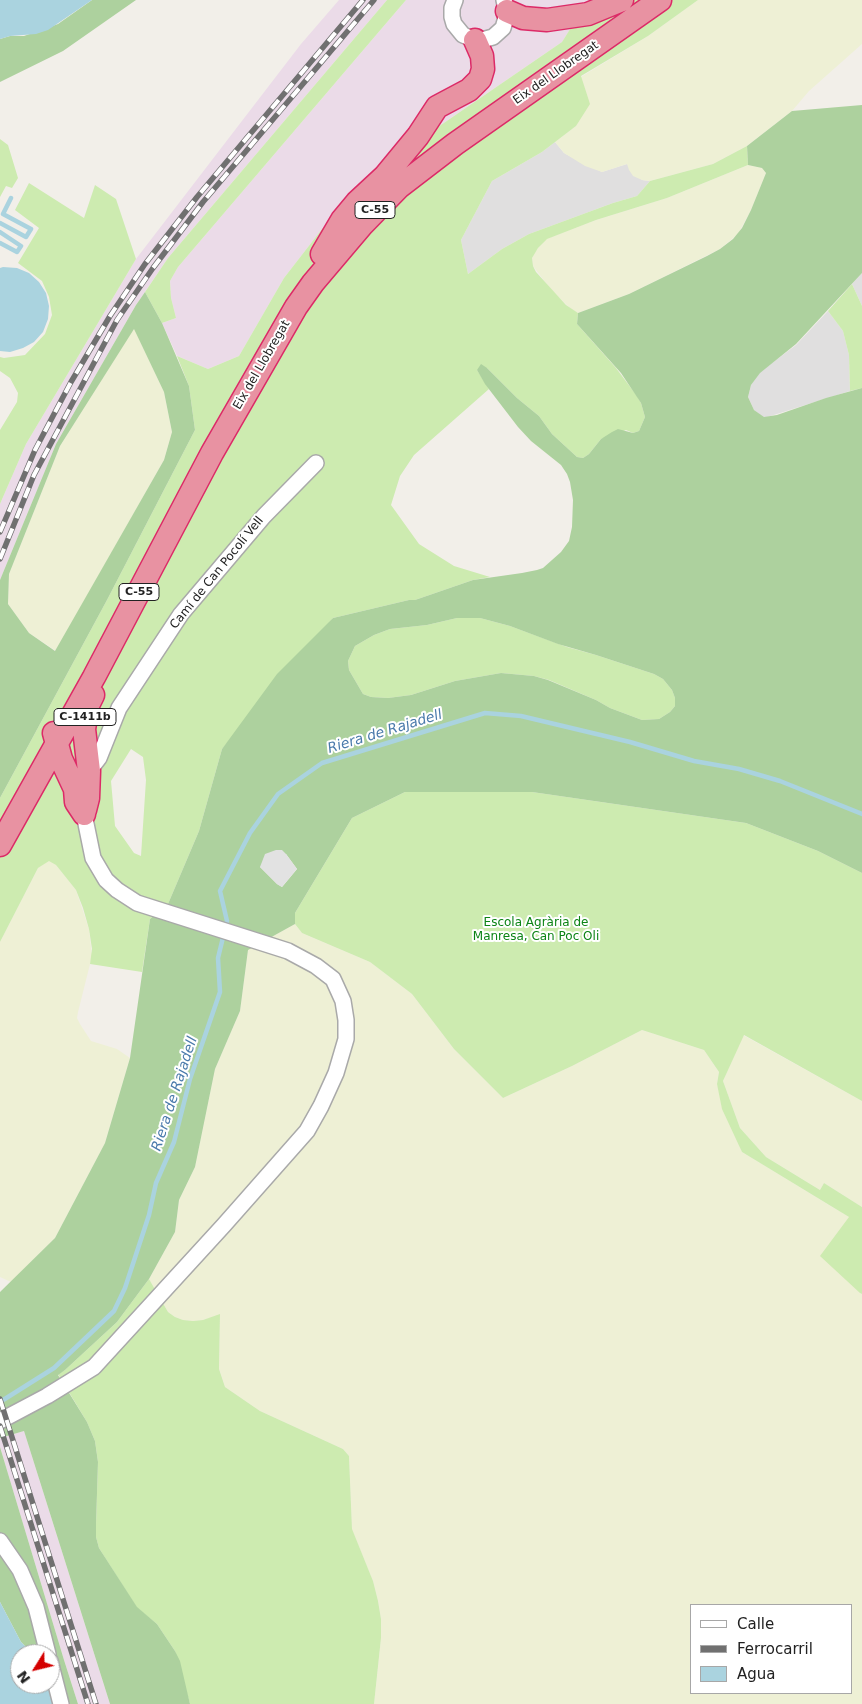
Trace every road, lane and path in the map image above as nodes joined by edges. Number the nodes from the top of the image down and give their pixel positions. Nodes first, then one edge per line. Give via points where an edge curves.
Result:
1 (455, 0) edge
2 (622, 0) edge
3 (639, 0) edge
4 (660, 0) edge
5 (505, 6) edge
6 (475, 40) junction
7 (322, 254) junction
8 (316, 463) dead end
9 (88, 672) junction
10 (56, 743) junction
11 (88, 766) junction
12 (26, 785) junction
13 (80, 808) junction
14 (0, 818) edge
15 (0, 845) edge
16 (0, 1421) edge
17 (0, 1541) edge
18 (45, 1644) edge

1 - 6 street via 452,8 454,24 463,35
2 - 5 highway via 588,14 547,20 523,18
3 - 7 highway, Eix del Llobregat / C-55 via 425,152 373,198
4 - 9 highway, Eix del Llobregat / C-55 via 454,144 380,205 332,259 296,307 271,348
5 - 6 street via 506,21 498,34 485,40
6 - 7 highway via 482,56 480,79 469,90 437,107 385,176 342,220
7 - 9 highway, Eix del Llobregat / C-55 via 262,342 173,500
8 - 11 street, Camí de Can Pocolí Vell via 264,516 181,614 119,708 99,758
9 - 10 highway, C-1411b via 54,733
9 - 11 highway, C-1411b via 96,690 88,705 84,729
9 - 12 highway, Eix del Llobregat / C-55 via 43,737
10 - 11 highway, C-1411b via 64,742 74,747
10 - 12 highway, C-1411b via 45,747
10 - 13 highway, C-1411b
11 - 13 highway, C-1411b via 88,798
12 - 13 highway via 48,783 56,786
12 - 14 highway, Eix del Llobregat / C-55
12 - 15 highway, Eix del Llobregat / C-55
13 - 16 street, C-1411b via 91,853 106,880 137,903 288,951 316,966 333,979 343,1001 346,1039 336,1073 307,1131 269,1175 94,1367
17 - 18 street via 20,1570 36,1607

